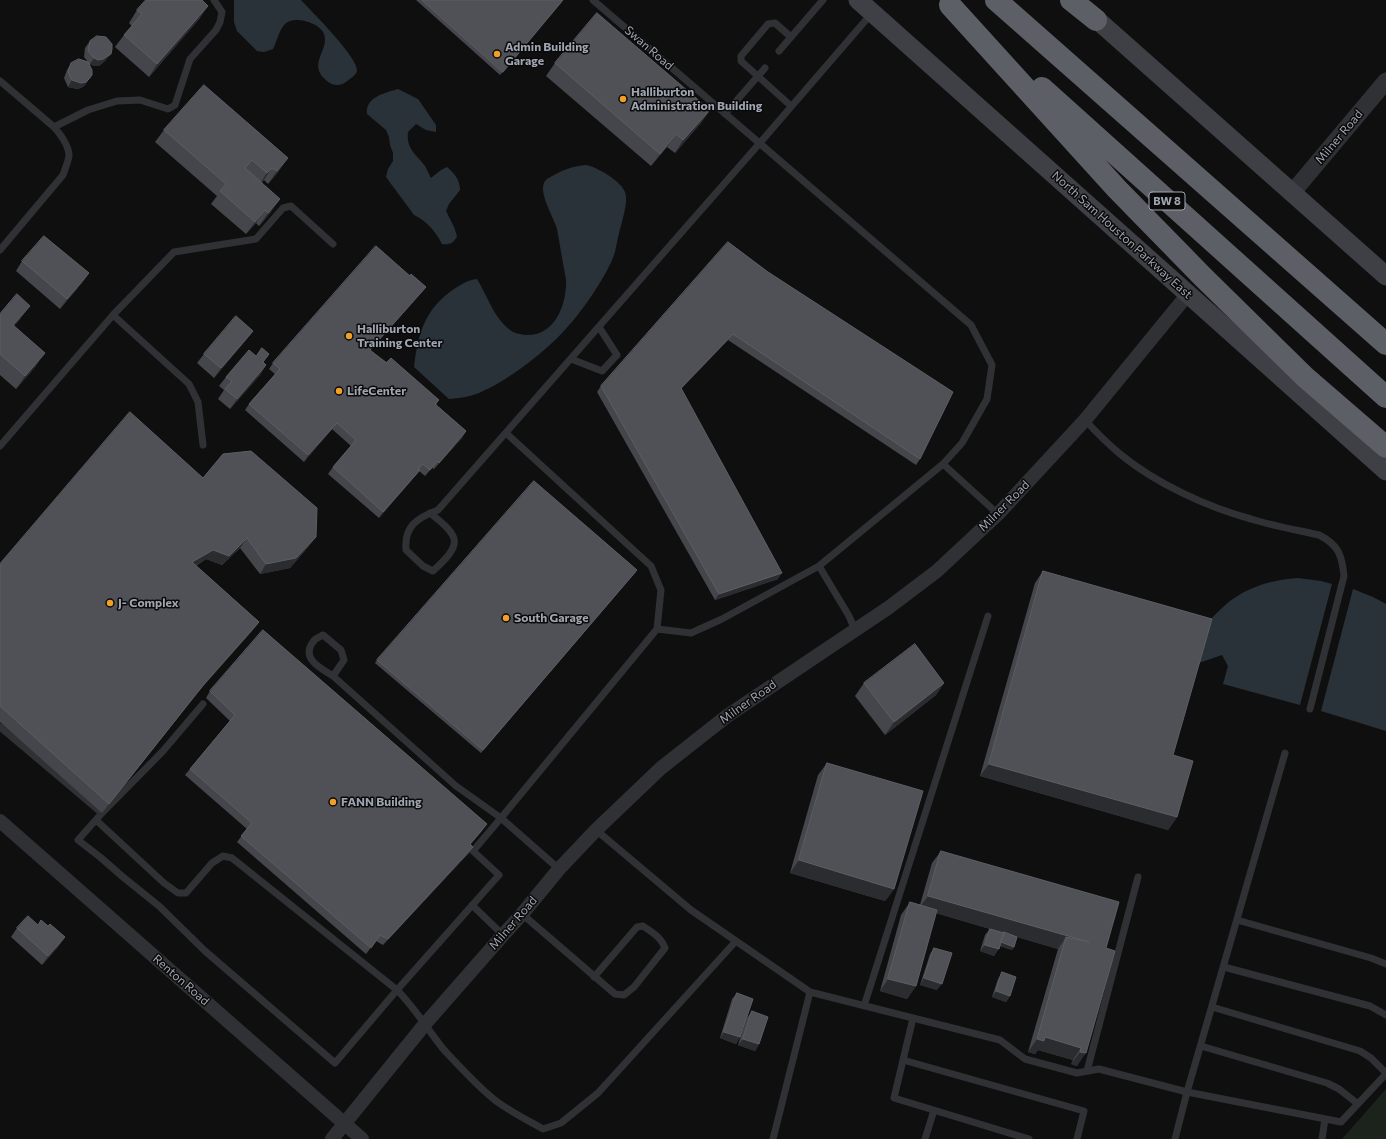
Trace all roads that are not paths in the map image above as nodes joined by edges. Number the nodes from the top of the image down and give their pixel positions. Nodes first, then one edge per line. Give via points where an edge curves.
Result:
1 (214, 0) edge
2 (593, 0) edge
3 (822, 0) edge
4 (858, 0) edge
5 (996, 0) edge
6 (1073, 0) edge
7 (947, 2) edge
8 (872, 13) junction
9 (1096, 20) joint
10 (791, 37) junction
11 (779, 52) dead end
12 (765, 68) dead end
13 (757, 77) junction
14 (1386, 80) edge
15 (0, 82) edge
16 (791, 106) junction
17 (725, 114) junction
18 (54, 127) junction
19 (759, 144) junction
20 (1292, 193) junction
21 (333, 244) dead end
22 (0, 250) edge
23 (1386, 276) edge
24 (1188, 294) junction
25 (113, 315) junction
26 (598, 327) junction
27 (1386, 344) edge
28 (571, 359) junction
29 (1386, 397) edge
30 (1085, 420) junction
31 (506, 433) junction
32 (203, 445) dead end
33 (0, 446) edge
34 (1386, 447) edge
35 (943, 464) junction
36 (1386, 472) edge
37 (430, 513) junction
38 (998, 514) junction
39 (819, 566) junction
40 (988, 616) dead end
41 (657, 629) junction
42 (855, 630) junction
43 (333, 676) junction
44 (203, 704) dead end
45 (1310, 709) dead end
46 (0, 727) edge
47 (1285, 753) dead end
48 (102, 813) junction
49 (500, 818) junction
50 (96, 820) junction
51 (0, 821) edge
52 (596, 830) junction
53 (559, 869) junction
54 (1138, 877) dead end
55 (472, 905) junction
56 (522, 914) junction
57 (1237, 920) junction
58 (502, 935) junction
59 (736, 941) junction
60 (1386, 964) edge
61 (1224, 967) junction
62 (594, 976) junction
63 (397, 990) junction
64 (810, 992) junction
65 (864, 1006) junction
66 (1212, 1006) junction
67 (1386, 1015) edge
68 (912, 1018) junction
69 (425, 1024) junction
70 (1200, 1046) junction
71 (903, 1060) junction
72 (1086, 1071) junction
73 (1386, 1073) edge
74 (1187, 1092) junction
75 (1358, 1104) junction
76 (934, 1110) junction
77 (1325, 1119) junction
78 (345, 1124) junction
79 (332, 1139) edge
80 (362, 1139) edge
81 (773, 1139) edge
82 (925, 1139) edge
83 (1029, 1139) edge
84 (1077, 1139) edge
85 (1175, 1139) edge
86 (1322, 1139) edge

1 - 18 lane via 222,12 220,22 190,59 175,104 168,109 140,100 117,101 88,110
2 - 17 lane, Swan Road
3 - 10 lane
4 - 8 main road, North Sam Houston Parkway East
5 - 27 highway
6 - 9 highway
7 - 29 highway, BW 8
7 - 34 highway via 1117,190 1165,239 1305,376
8 - 16 lane
8 - 24 main road, North Sam Houston Parkway East
9 - 20 main road
10 - 11 lane
10 - 13 lane via 775,23 768,24 741,56 740,61
12 - 13 lane
13 - 16 lane
13 - 17 lane
14 - 20 street, Milner Road
15 - 18 lane
16 - 19 lane
17 - 19 lane, Swan Road
18 - 22 lane via 62,136 69,154 63,174
19 - 26 lane
19 - 35 lane, Swan Road via 972,325 992,365 987,399 962,443
20 - 23 main road
21 - 25 lane via 291,206 283,208 256,239 174,252
24 - 30 street, Milner Road
24 - 36 main road, North Sam Houston Parkway East
25 - 32 lane via 189,384 198,402
25 - 33 lane
26 - 28 lane
26 - 28 lane via 617,355 602,371
28 - 31 lane
30 - 38 street, Milner Road
30 - 45 lane via 1121,454 1184,493 1223,511 1251,520 1319,535 1335,547 1343,561 1344,576
31 - 37 lane via 438,510
31 - 41 lane via 651,566 661,590
35 - 38 lane
35 - 39 lane, Swan Road
37 - 37 lane via 414,524 405,540 406,550 433,571 449,555 454,546 454,539 448,529
38 - 42 street, Milner Road via 937,571
39 - 41 lane, Swan Road via 691,633
39 - 42 lane
40 - 65 lane
41 - 49 lane
42 - 52 street, Milner Road via 727,716 660,768
43 - 43 lane via 310,659 309,650 314,639 323,635 341,650 344,660
43 - 49 lane via 456,786
44 - 48 lane via 163,751
46 - 48 lane
47 - 57 lane
48 - 50 lane
49 - 53 lane
49 - 55 lane via 473,851 499,875
50 - 63 lane via 178,893 186,892 212,863 223,856 232,858
50 - 63 lane via 78,840 159,906 205,951 335,1063
51 - 78 street, Renton Road
52 - 53 street, Milner Road
52 - 59 lane via 691,910
53 - 56 street, Milner Road
54 - 72 lane
55 - 58 lane
55 - 63 lane
56 - 58 street, Milner Road
56 - 62 lane
57 - 60 lane
57 - 61 lane
58 - 69 street, Milner Road
59 - 64 lane
59 - 69 lane via 598,1093 561,1123 544,1128 520,1117 495,1100 444,1050
61 - 66 lane
61 - 67 lane via 1370,1006
62 - 62 lane via 615,994 624,995 665,948 658,936 644,926 637,927
63 - 69 lane
64 - 65 lane
64 - 81 lane
65 - 68 lane
66 - 70 lane
66 - 73 lane via 1360,1051
68 - 71 lane
68 - 72 lane via 1000,1040 1025,1058 1077,1073
69 - 78 street, Milner Road
70 - 74 lane
70 - 75 lane via 1327,1083
71 - 76 lane via 894,1098
71 - 84 lane via 1084,1111
72 - 74 lane via 1099,1068
73 - 75 lane
74 - 77 lane
74 - 85 lane
75 - 77 lane via 1342,1122
76 - 82 lane
76 - 83 lane
77 - 86 lane
78 - 79 street, Milner Road
78 - 80 street, Renton Road

